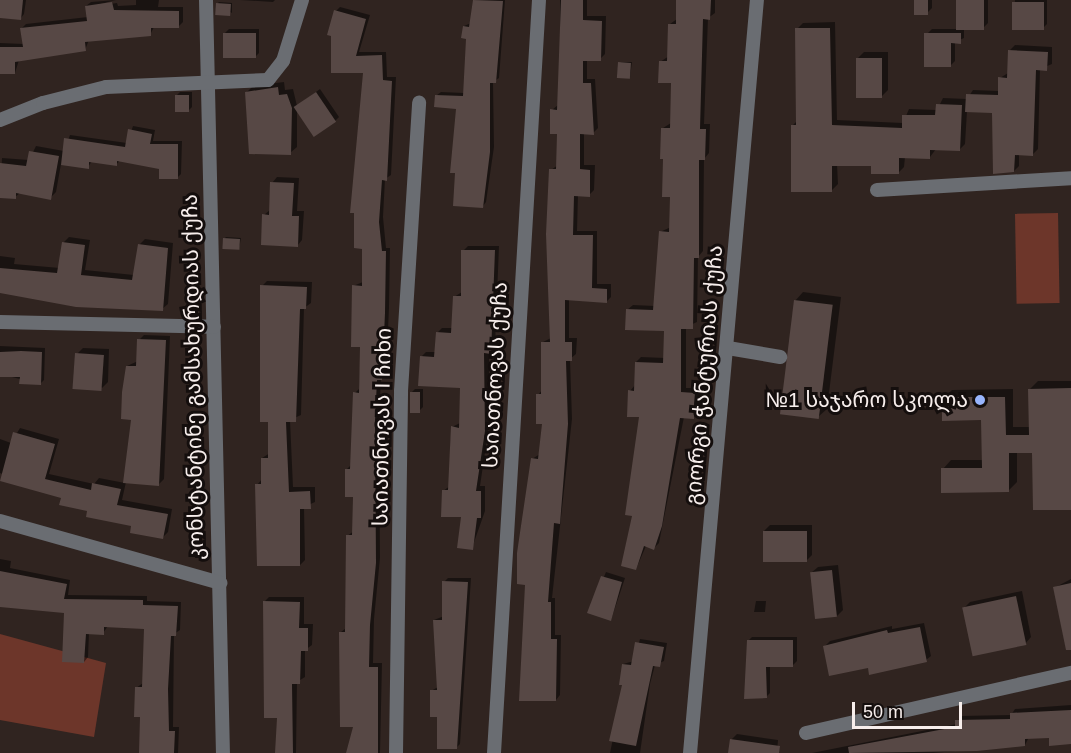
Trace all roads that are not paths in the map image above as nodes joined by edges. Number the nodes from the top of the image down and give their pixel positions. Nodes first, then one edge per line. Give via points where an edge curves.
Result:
1 (206, 0) edge
2 (302, 0) edge
3 (539, 0) edge
4 (757, 0) edge
5 (206, 82) junction
6 (419, 103) dead end
7 (0, 120) edge
8 (1071, 178) edge
9 (877, 190) dead end
10 (0, 322) edge
11 (214, 327) junction
12 (728, 348) junction
13 (780, 357) dead end
14 (0, 521) edge
15 (220, 583) junction
16 (1071, 673) edge
17 (806, 733) dead end
18 (223, 753) edge
19 (396, 753) edge
20 (494, 753) edge
21 (690, 753) edge

1 - 5 street, კონსტანტინე გამსახურდიას ქუჩა
2 - 5 street via 283,61 268,80
3 - 20 street, საიათნოვას ქუჩა
4 - 12 street, გიორგი ჭანტურიას ქუჩა
5 - 7 street via 106,87 43,103
5 - 11 street, კონსტანტინე გამსახურდიას ქუჩა
6 - 19 street, საიათნოვას I ჩიხი via 401,391
8 - 9 street
10 - 11 street
11 - 15 street, კონსტანტინე გამსახურდიას ქუჩა
12 - 13 street
12 - 21 street, გიორგი ჭანტურიას ქუჩა
14 - 15 street
15 - 18 street, კონსტანტინე გამსახურდიას ქუჩა
16 - 17 street

